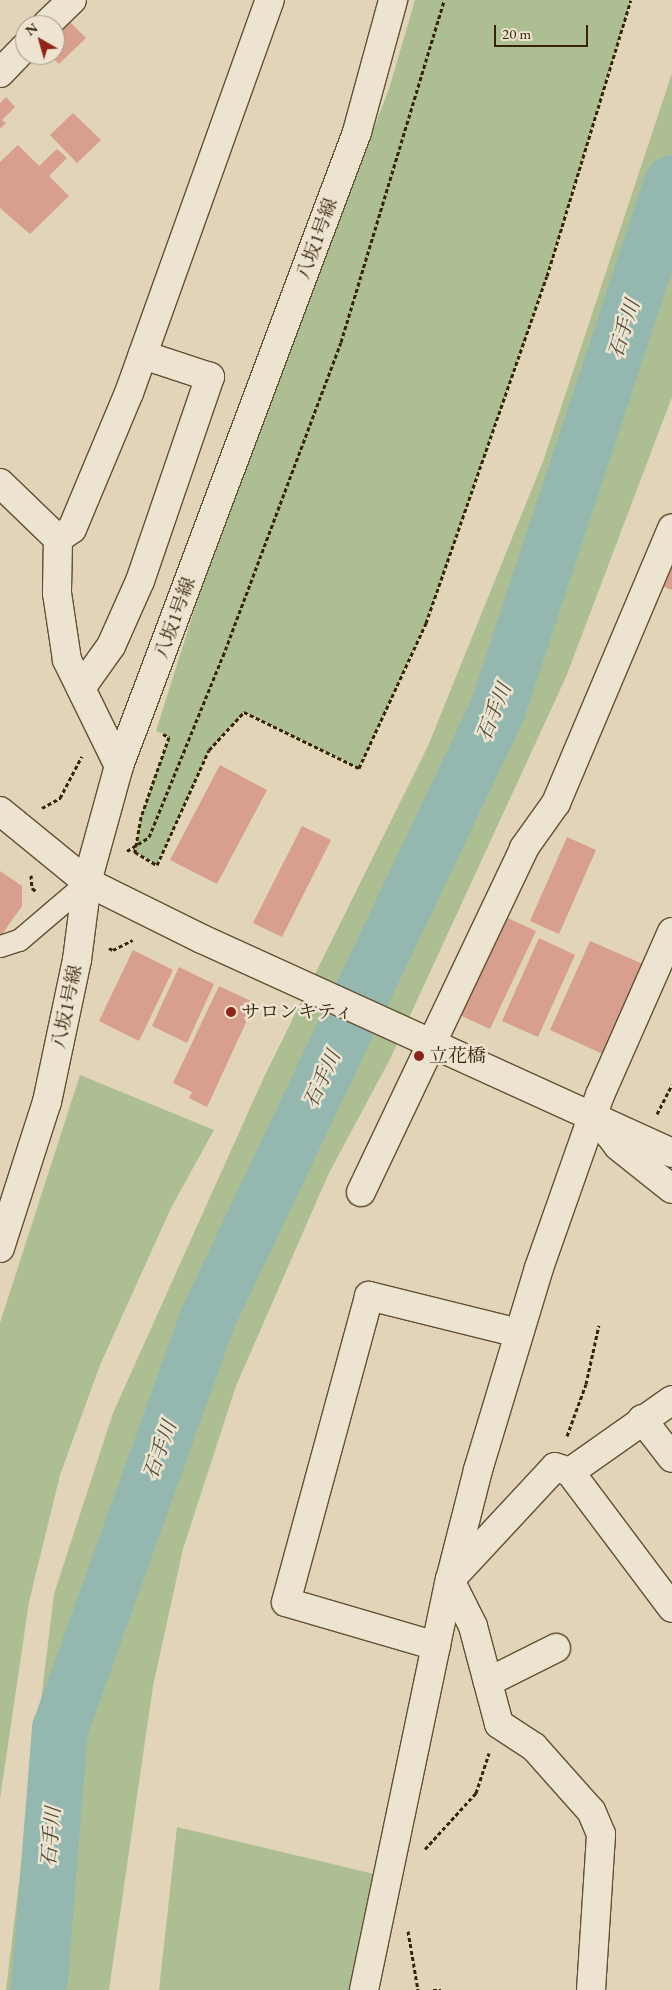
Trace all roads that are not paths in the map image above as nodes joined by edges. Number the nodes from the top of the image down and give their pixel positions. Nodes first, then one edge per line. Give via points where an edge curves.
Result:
1 (270, 0) edge
2 (393, 0) edge
3 (15, 57) edge
4 (0, 73) edge
5 (143, 355) junction
6 (0, 483) edge
7 (672, 529) edge
8 (58, 540) junction
9 (81, 688) junction
10 (120, 766) junction
11 (0, 811) edge
12 (87, 882) junction
13 (672, 932) edge
14 (0, 946) edge
15 (428, 1040) junction
16 (594, 1115) junction
17 (672, 1153) edge
18 (672, 1189) edge
19 (361, 1192) dead end
20 (0, 1248) edge
21 (518, 1333) junction
22 (672, 1400) edge
23 (642, 1419) junction
24 (672, 1458) edge
25 (563, 1470) junction
26 (450, 1580) junction
27 (672, 1608) edge
28 (436, 1646) junction
29 (556, 1648) dead end
30 (488, 1682) junction
31 (364, 1990) edge
32 (591, 1990) edge

1 - 5 street
2 - 10 street, 八坂1号線 via 356,132
3 - 4 street
5 - 8 street via 72,529
5 - 9 street via 210,377 140,581 111,646
6 - 8 street
7 - 15 street via 556,804 524,848
8 - 9 street via 58,593 67,660
9 - 10 street
10 - 12 street, 八坂1号線
11 - 12 street
12 - 14 street via 19,940
12 - 15 street via 279,974
12 - 20 street, 八坂1号線 via 77,960 47,1102
13 - 16 street
15 - 16 street
15 - 19 street
16 - 17 street
16 - 18 street via 618,1146
16 - 21 street
21 - 26 street
21 - 28 street via 369,1296 286,1602
22 - 23 street
23 - 24 street
23 - 25 street
25 - 26 street
25 - 27 street
26 - 28 street
26 - 30 street via 473,1626
28 - 31 street
29 - 30 street
30 - 32 street via 499,1724 534,1747 591,1811 601,1834

